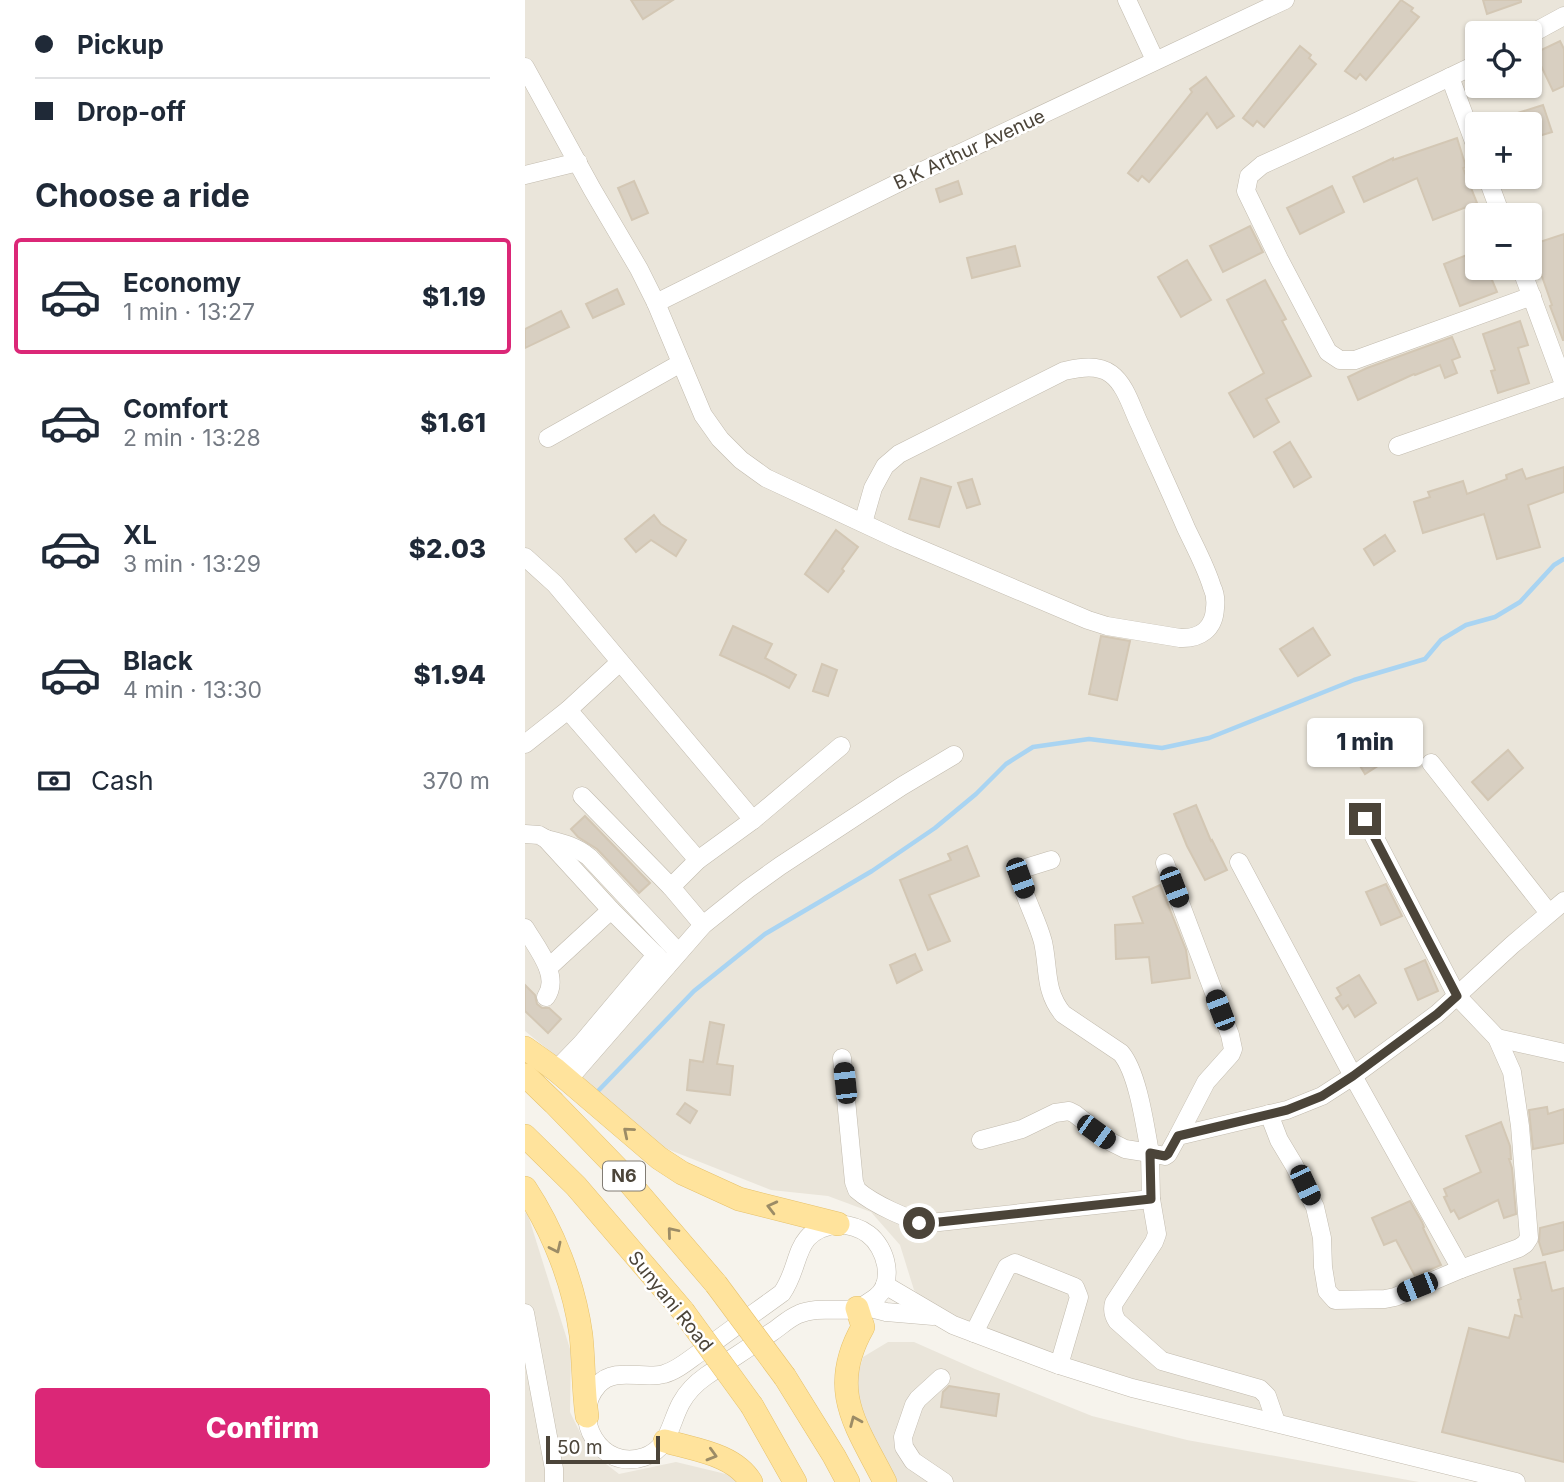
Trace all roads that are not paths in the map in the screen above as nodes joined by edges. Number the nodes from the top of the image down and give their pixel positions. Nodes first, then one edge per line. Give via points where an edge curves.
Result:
1 (1127, 0) edge
2 (1285, 0) edge
3 (1564, 16) edge
4 (1542, 28) edge
5 (1155, 60) junction
6 (525, 67) edge
7 (1465, 70) edge
8 (1450, 77) junction
9 (1465, 118) edge
10 (578, 162) junction
11 (525, 175) edge
12 (1526, 280) edge
13 (1532, 296) junction
14 (656, 303) junction
15 (681, 363) junction
16 (1564, 386) edge
17 (548, 438) dead end
18 (1398, 446) dead end
19 (863, 523) junction
20 (525, 557) edge
21 (620, 662) junction
22 (568, 710) junction
23 (525, 744) edge
24 (841, 747) dead end
25 (954, 755) dead end
26 (1431, 763) dead end
27 (582, 796) dead end
28 (1365, 819) dead end
29 (753, 820) junction
30 (525, 834) edge
31 (546, 839) junction
32 (698, 860) junction
33 (1051, 860) dead end
34 (1239, 862) dead end
35 (1165, 863) dead end
36 (671, 887) junction
37 (1564, 901) edge
38 (611, 909) junction
39 (1549, 913) junction
40 (702, 925) junction
41 (525, 928) edge
42 (667, 958) junction
43 (548, 968) junction
44 (1457, 996) junction
45 (545, 997) dead end
46 (1497, 1038) junction
47 (525, 1048) edge
48 (1564, 1053) edge
49 (842, 1058) dead end
50 (525, 1075) edge
51 (561, 1076) junction
52 (1353, 1076) junction
53 (1269, 1114) junction
54 (525, 1136) edge
55 (1178, 1136) junction
56 (981, 1140) dead end
57 (1150, 1153) junction
58 (526, 1191) edge
59 (1151, 1199) junction
60 (838, 1224) junction
61 (1461, 1269) junction
62 (885, 1284) junction
63 (860, 1307) junction
64 (525, 1313) edge
65 (936, 1316) junction
66 (974, 1333) junction
67 (1059, 1365) junction
68 (941, 1378) dead end
69 (587, 1416) junction
70 (1276, 1422) junction
71 (666, 1441) junction
72 (554, 1482) edge
73 (751, 1482) edge
74 (795, 1482) edge
75 (848, 1482) edge
76 (885, 1482) edge
77 (944, 1482) edge
78 (1516, 1482) edge

1 - 5 street
2 - 5 street, B.K Arthur Avenue
3 - 4 street
5 - 14 street, B.K Arthur Avenue
6 - 10 street
7 - 8 street
8 - 9 street
8 - 13 street via 1262,165 1249,176 1246,191 1328,352 1341,360 1355,360
10 - 11 street
10 - 14 street
12 - 13 street
13 - 16 street
14 - 15 street
15 - 17 street
15 - 19 street via 703,415 741,460 766,478
16 - 18 street
19 - 19 street via 1107,626 1190,639 1214,620 1212,584 1123,389 1111,374 1098,368 1064,371 899,454 884,466
20 - 21 street via 555,584
21 - 22 street
21 - 29 street
22 - 23 street
22 - 32 street
24 - 29 street
25 - 40 street via 780,866
26 - 39 street
27 - 36 street
28 - 44 street
29 - 32 street
30 - 31 street
31 - 38 street
31 - 42 street via 589,857
32 - 36 street
33 - 57 street via 1022,869 1019,875 1043,942 1051,996 1063,1014 1127,1059
34 - 52 street
35 - 55 street via 1233,1049 1206,1082
36 - 40 street
37 - 39 street
38 - 42 street
38 - 43 street
39 - 44 street
40 - 42 street
41 - 43 street
42 - 51 street
43 - 45 street via 551,981
44 - 46 street
44 - 52 street
46 - 48 street
46 - 61 street via 1512,1072 1529,1238 1519,1248
47 - 51 main road
49 - 59 street via 854,1182 857,1189 907,1219 930,1223
75 -> 50 main road, N6, bridge via 785,1377 716,1284 616,1167
60 -> 51 main road via 739,1199 682,1173
52 - 53 street via 1322,1096
52 - 61 street
53 - 55 street
53 - 61 street via 1315,1207 1327,1291 1335,1300 1395,1297
54 - 74 main road, Sunyani Road / N6, bridge via 576,1186 683,1311 752,1406
55 - 57 street via 1165,1156
56 - 57 street via 1069,1111 1111,1143
57 - 59 street
58 -> 69 main road via 570,1286 581,1337
59 - 70 street via 1157,1234 1114,1303 1117,1321 1162,1361 1260,1389
60 - 62 street via 860,1228 877,1242 886,1262
60 - 69 street via 821,1228 802,1245 782,1293 674,1370 663,1375 610,1377 599,1383 589,1398
62 - 63 street via 878,1296
62 - 65 street
63 - 65 street
63 - 71 street via 797,1315 699,1381 680,1405
76 -> 63 main road via 848,1404 845,1383 863,1327
64 - 72 street
65 - 66 street
66 - 67 street
66 - 67 street via 1007,1267 1015,1263 1075,1287 1079,1297
67 - 70 street via 1132,1388
68 - 77 street via 914,1405 903,1437 913,1461
69 - 71 street via 593,1440 623,1460 647,1457
70 - 78 street
71 -> 73 main road via 726,1459

